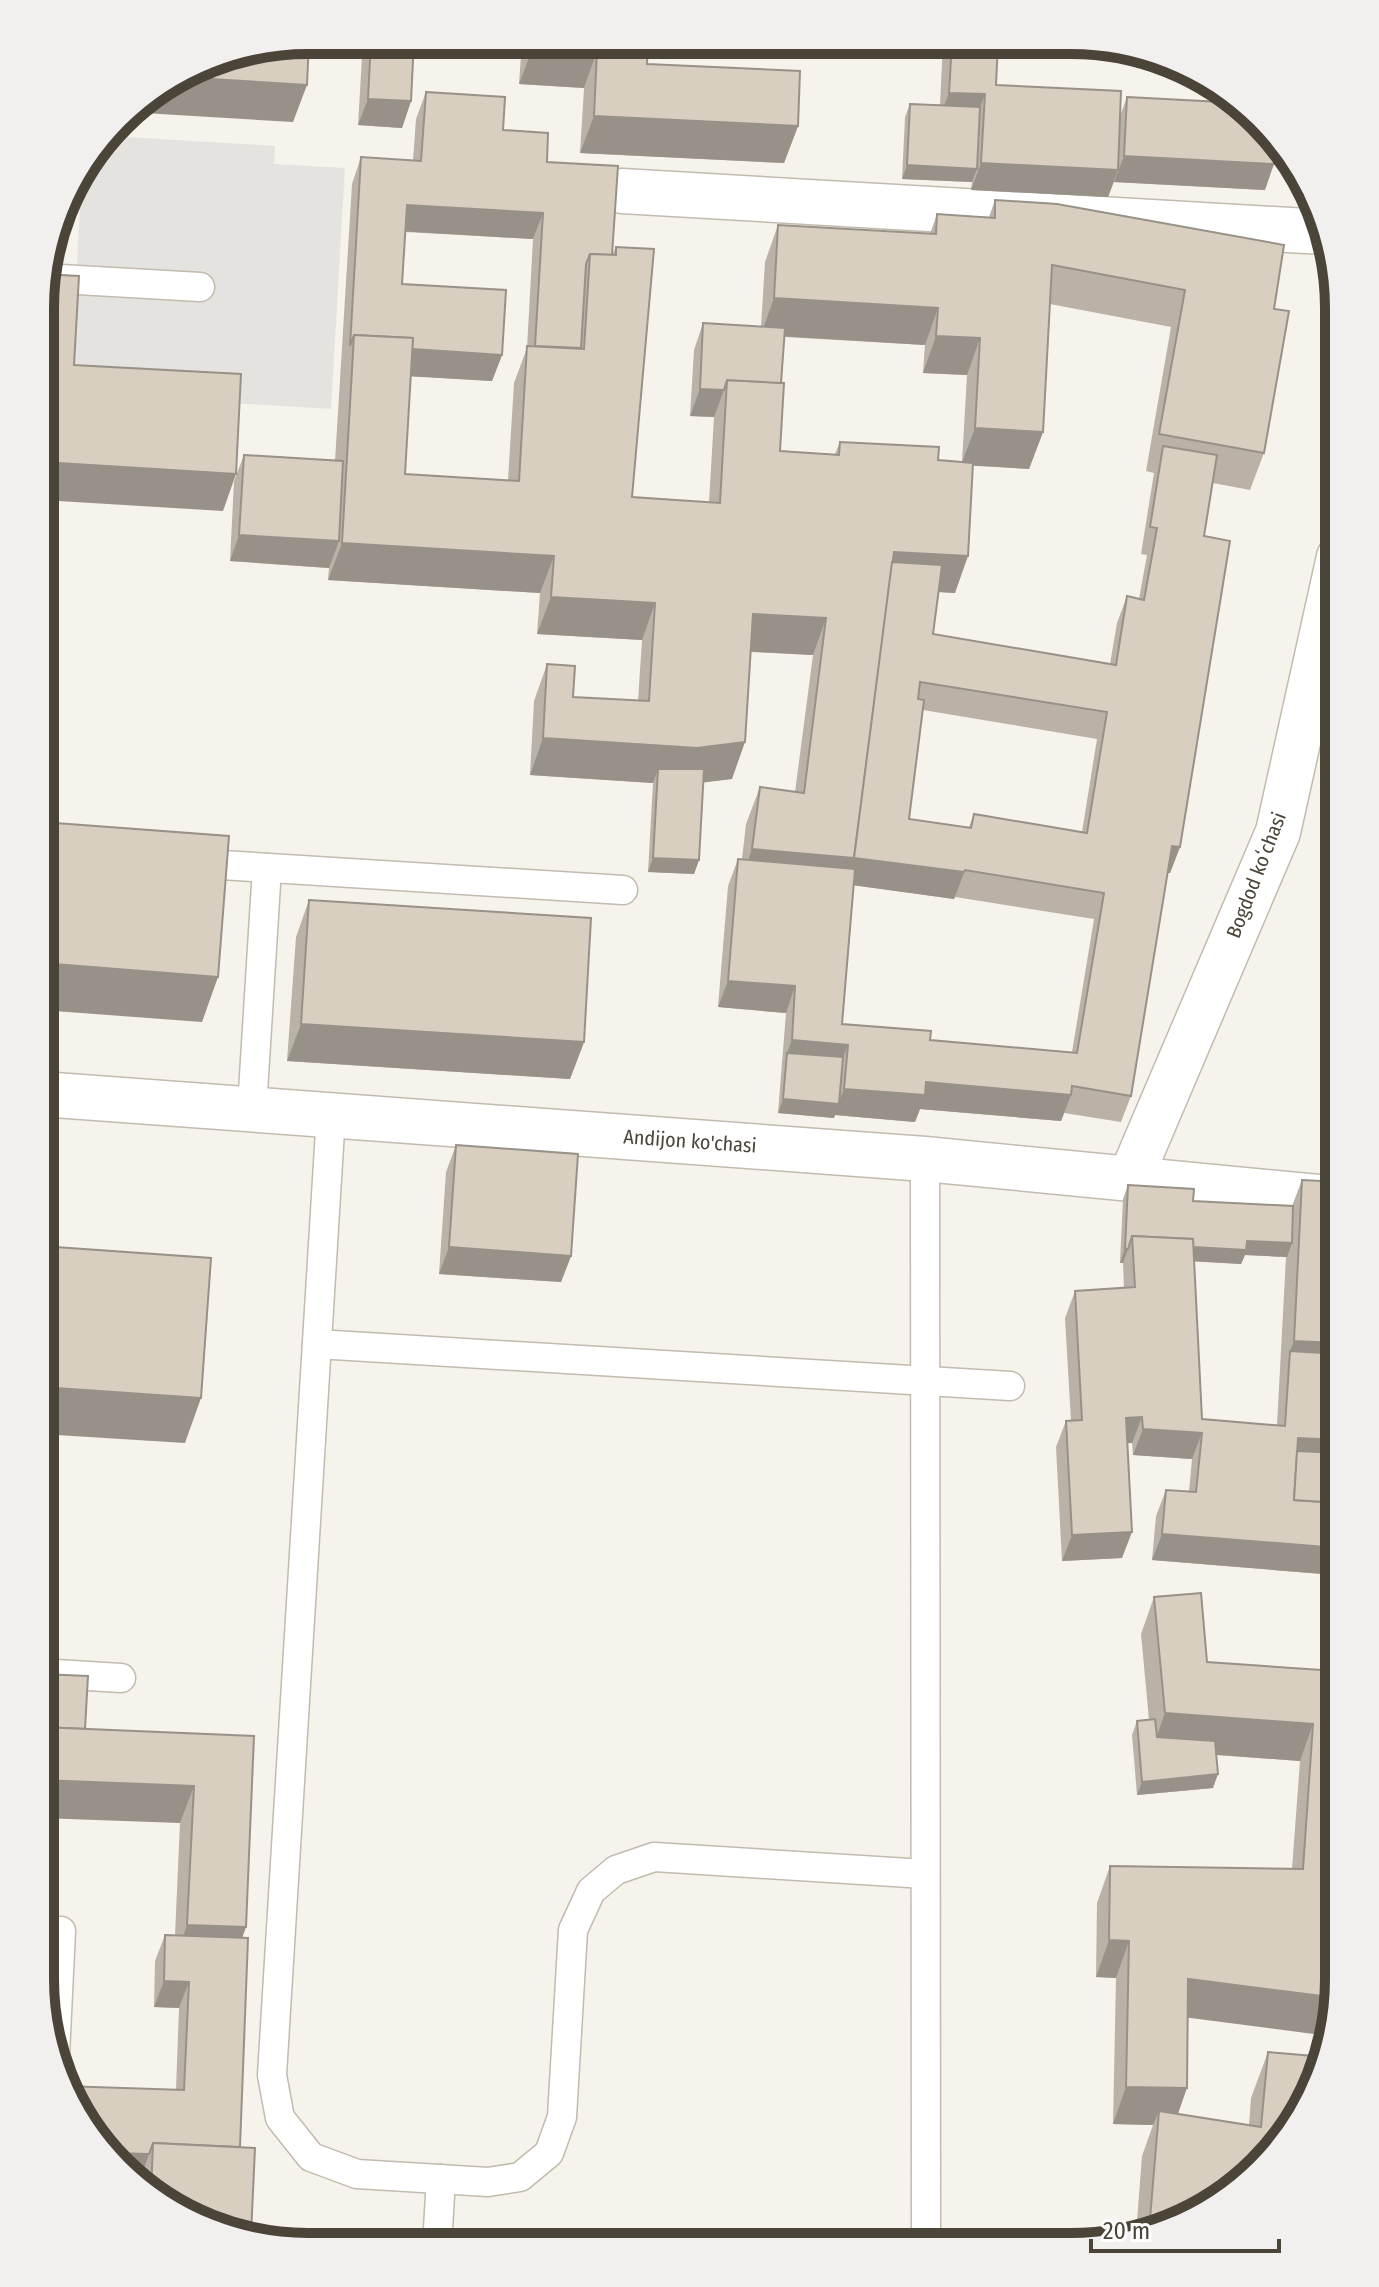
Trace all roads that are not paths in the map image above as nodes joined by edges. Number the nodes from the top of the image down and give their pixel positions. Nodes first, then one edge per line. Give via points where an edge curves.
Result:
1 (622, 191) dead end
2 (1313, 231) edge
3 (56, 279) edge
4 (200, 287) dead end
5 (1325, 621) edge
6 (162, 862) edge
7 (267, 868) junction
8 (623, 890) dead end
9 (54, 1095) edge
10 (252, 1108) junction
11 (331, 1114) junction
12 (925, 1159) junction
13 (1130, 1179) junction
14 (1324, 1198) edge
15 (317, 1344) junction
16 (926, 1381) junction
17 (1010, 1386) dead end
18 (54, 1674) edge
19 (121, 1678) dead end
20 (925, 1874) junction
21 (61, 1931) dead end
22 (57, 2012) edge
23 (441, 2179) junction
24 (438, 2233) edge
25 (926, 2233) edge

1 - 2 street
3 - 4 lane
5 - 13 street, Bogdod koʻchasi via 1278,832
6 - 7 lane
7 - 8 lane
7 - 10 lane
9 - 10 street, Andijon ko'chasi
10 - 11 street, Andijon ko'chasi
11 - 12 street, Andijon ko'chasi
11 - 15 lane
12 - 13 street, Andijon ko'chasi
12 - 16 lane
13 - 14 street, Andijon ko'chasi
15 - 16 lane
15 - 23 lane via 272,2075 280,2118 311,2157 357,2174
16 - 17 lane
16 - 20 lane
18 - 19 lane
20 - 23 lane via 654,1857 616,1870 591,1891 573,1930 562,2117 549,2153 520,2177 488,2182
20 - 25 lane
21 - 22 lane
23 - 24 lane

